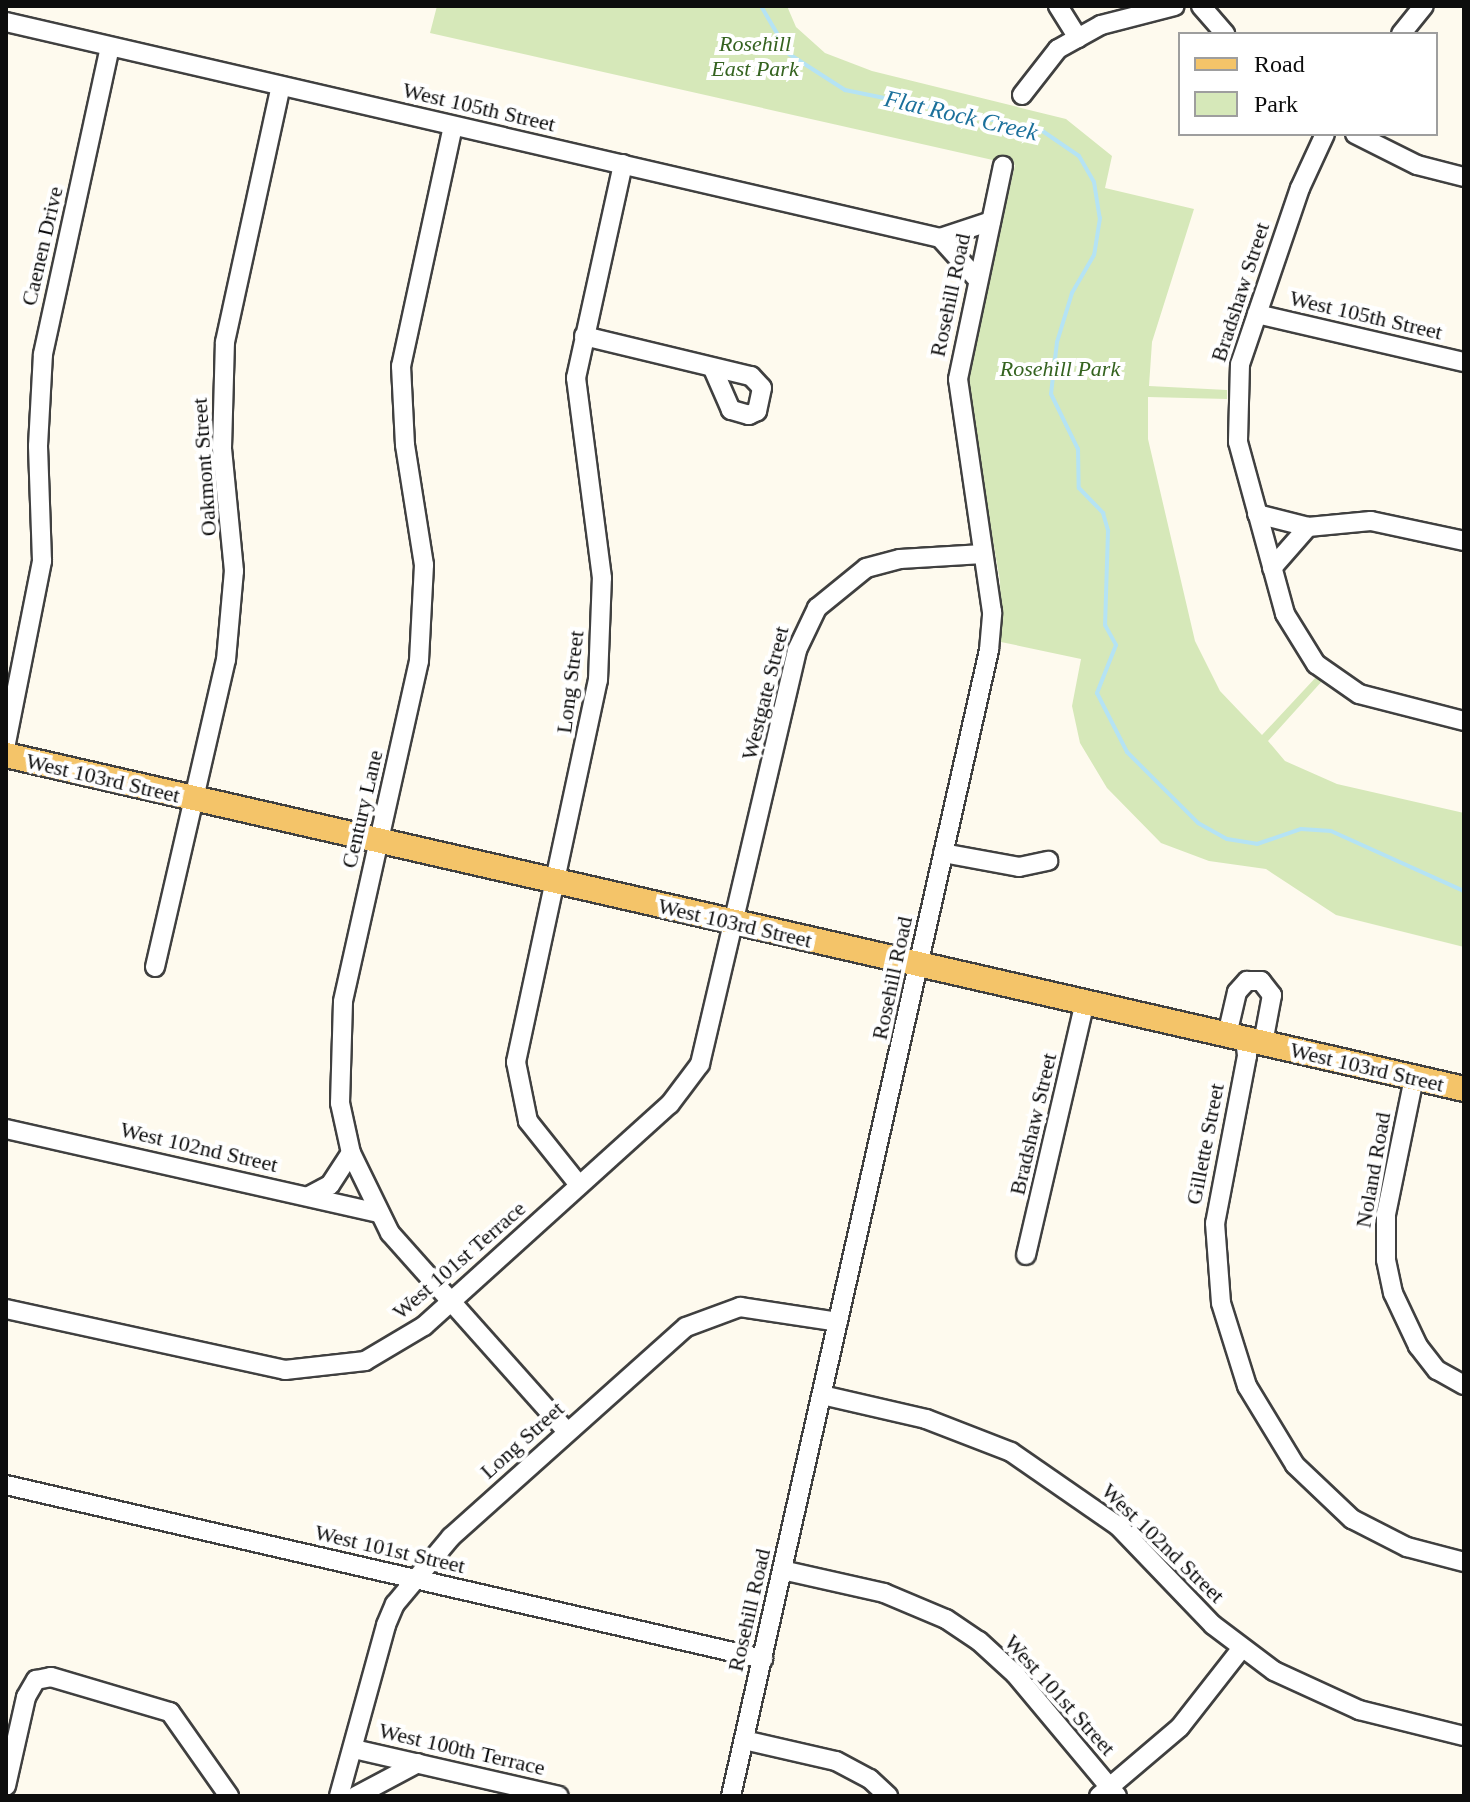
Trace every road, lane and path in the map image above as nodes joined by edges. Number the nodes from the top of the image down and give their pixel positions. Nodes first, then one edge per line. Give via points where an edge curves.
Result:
1 (1058, 6) edge
2 (1175, 6) edge
3 (1201, 6) edge
4 (1424, 6) edge
5 (6, 22) edge
6 (1223, 32) edge
7 (1403, 32) edge
8 (1078, 38) junction
9 (110, 47) junction
10 (281, 86) junction
11 (1022, 95) dead end
12 (453, 126) junction
13 (1324, 136) edge
14 (1359, 136) edge
15 (623, 164) junction
16 (1003, 166) dead end
17 (1464, 177) edge
18 (991, 221) junction
19 (940, 238) junction
20 (977, 279) junction
21 (1257, 314) junction
22 (584, 336) junction
23 (1464, 362) edge
24 (714, 371) dead end
25 (1257, 514) junction
26 (1308, 527) junction
27 (1464, 541) edge
28 (983, 554) junction
29 (1272, 568) junction
30 (1464, 721) edge
31 (6, 743) edge
32 (6, 755) edge
33 (194, 799) junction
34 (380, 841) junction
35 (943, 853) junction
36 (1048, 861) dead end
37 (555, 882) junction
38 (735, 923) junction
39 (920, 965) junction
40 (155, 967) dead end
41 (1085, 1002) junction
42 (1245, 1039) junction
43 (1414, 1078) junction
44 (1464, 1089) edge
45 (6, 1129) edge
46 (351, 1153) junction
47 (579, 1185) junction
48 (309, 1196) junction
49 (380, 1213) junction
50 (1026, 1255) dead end
51 (450, 1303) junction
52 (6, 1309) edge
53 (838, 1322) junction
54 (1464, 1385) edge
55 (822, 1395) junction
56 (567, 1432) junction
57 (6, 1485) edge
58 (1464, 1562) edge
59 (782, 1570) junction
60 (415, 1579) junction
61 (1242, 1648) junction
62 (763, 1659) junction
63 (1464, 1736) edge
64 (744, 1740) junction
65 (354, 1749) junction
66 (418, 1763) junction
67 (6, 1786) edge
68 (1108, 1793) edge
69 (547, 1795) edge
70 (229, 1796) edge
71 (339, 1796) edge
72 (356, 1796) edge
73 (731, 1796) edge
74 (888, 1796) edge

1 - 8 street
2 - 8 street via 1101,25
3 - 6 street
4 - 7 street
5 - 9 street, West 105th Street
8 - 11 street via 1043,63
9 - 10 street, West 105th Street
9 - 31 street, Caenen Drive via 43,354 38,432 42,561
10 - 12 street, West 105th Street
10 - 33 street, Oakmont Street via 225,342 221,405 234,571 231,618
12 - 15 street, West 105th Street
12 - 34 street, Century Lane via 401,366 405,445 424,565 424,611 419,661
13 - 21 street, Bradshaw Street via 1300,188
14 - 17 street via 1417,165
15 - 19 street, West 105th Street
15 - 22 street, Long Street
16 - 18 street, Rosehill Road
18 - 19 street
18 - 20 street, Rosehill Road
19 - 20 street
20 - 28 street, Rosehill Road via 962,346 959,410
21 - 23 street, West 105th Street
21 - 25 street, Bradshaw Street via 1240,364 1235,410
22 - 24 street via 686,359
22 - 37 street, Long Street via 575,391 596,511 602,635 591,724
25 - 26 street
25 - 29 street, Bradshaw Street
26 - 27 street via 1371,521
26 - 29 street
28 - 35 street, Rosehill Road via 992,612 989,650
28 - 38 street, Westgate Street via 900,559 866,568 817,608 797,650
29 - 30 street, Bradshaw Street via 1285,614 1324,673 1359,694
32 - 33 main road, West 103rd Street
33 - 34 main road, West 103rd Street
33 - 40 street, Oakmont Street
34 - 37 main road, West 103rd Street
34 - 46 street, Century Lane via 339,1039 340,1103
35 - 36 street via 1019,867
35 - 39 street, Rosehill Road
37 - 38 main road, West 103rd Street
37 - 47 street, Long Street via 516,1074 528,1121
38 - 39 main road, West 103rd Street
38 - 47 street, West 101st Terrace via 706,1048 690,1082
39 - 41 main road, West 103rd Street
39 - 53 street, Rosehill Road
41 - 42 main road, West 103rd Street
41 - 50 street, Bradshaw Street
42 - 43 main road, West 103rd Street
42 - 58 street, Gillette Street via 1247,1056 1219,1185 1215,1236 1221,1303 1252,1397 1295,1465 1352,1519 1407,1547
43 - 44 main road, West 103rd Street
43 - 54 street, Noland Road via 1386,1214 1386,1260 1393,1293 1418,1346 1437,1370
45 - 48 street, West 102nd Street
46 - 48 street via 330,1185
46 - 49 street, Century Lane
47 - 51 street, West 101st Terrace
48 - 49 street, West 102nd Street
49 - 51 street, Century Lane via 390,1233
51 - 52 street, West 101st Terrace via 382,1354 309,1370 261,1365
51 - 56 street, Century Lane
53 - 55 street, Rosehill Road
53 - 56 street, Long Street via 759,1307 706,1316 672,1338
55 - 59 street, Rosehill Road
55 - 61 street, West 102nd Street via 969,1434 1054,1477 1118,1526 1191,1604
56 - 60 street, Long Street via 451,1537
57 - 60 street, West 101st Street
59 - 62 street, Rosehill Road
59 - 68 street, West 101st Street via 884,1593 946,1619 1015,1674
60 - 62 street, West 101st Street
60 - 65 street, Long Street via 386,1625
61 - 63 street, West 102nd Street via 1322,1696
61 - 68 street via 1180,1727
62 - 64 street, Rosehill Road
64 - 73 street, Rosehill Road
64 - 74 street via 836,1761 870,1779
65 - 66 street, West 100th Terrace
65 - 71 street, Long Street
66 - 69 street, West 100th Terrace
66 - 72 street
67 - 70 street via 26,1697 36,1680 51,1677 170,1712

